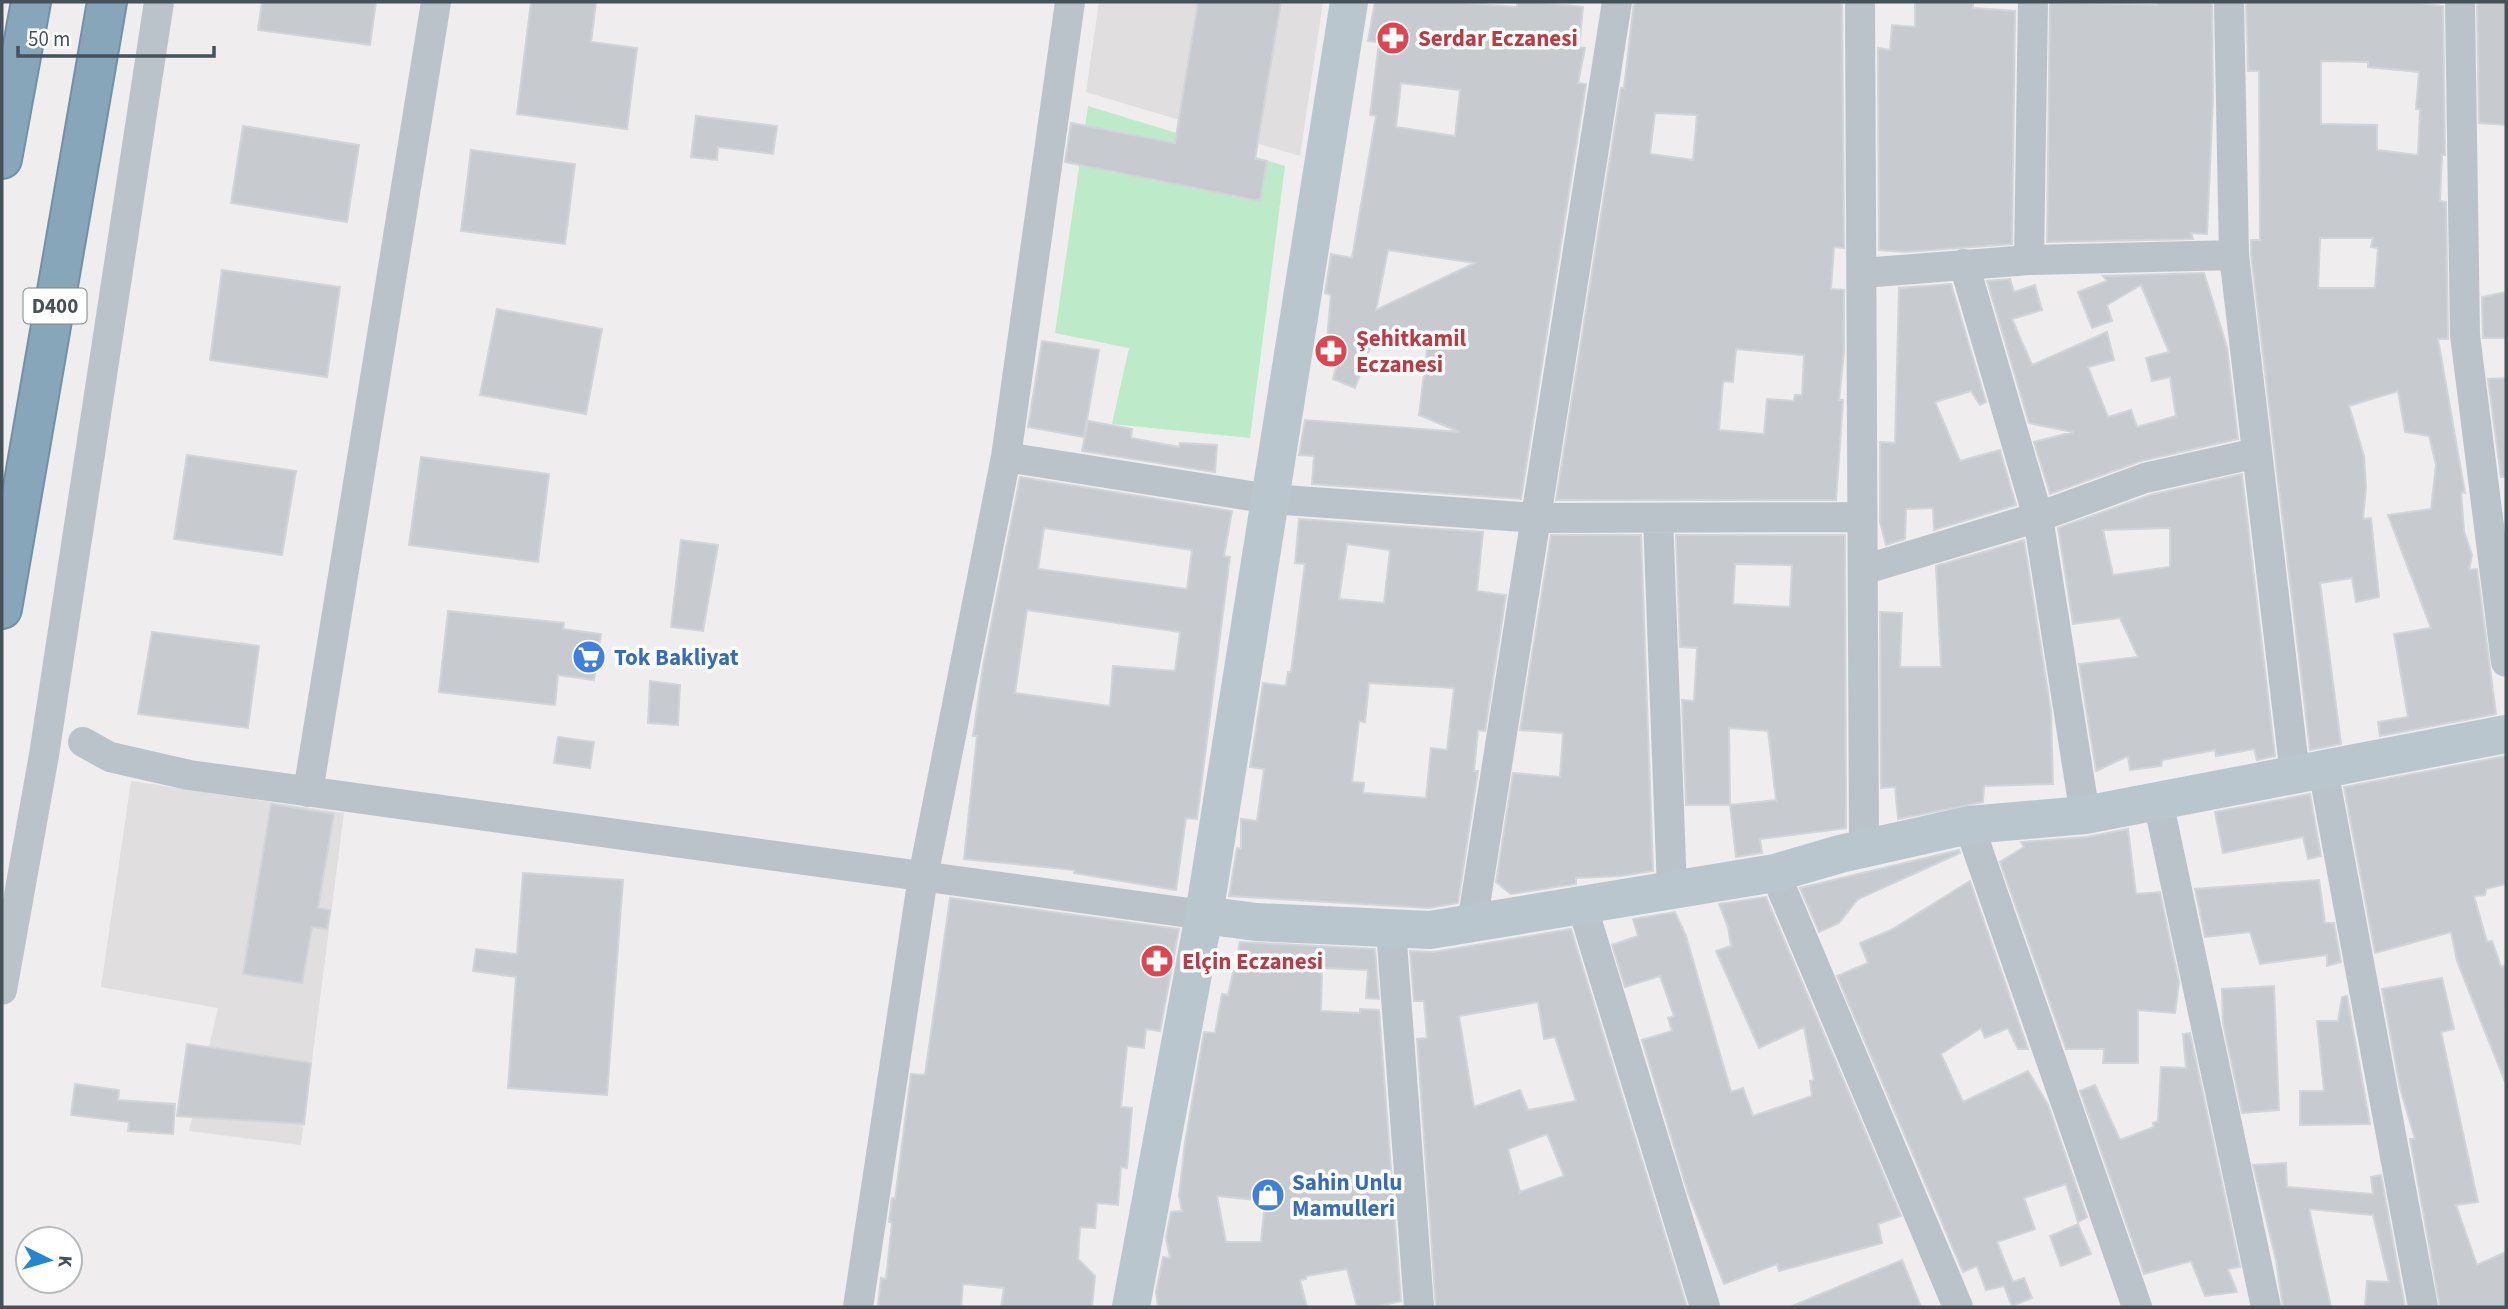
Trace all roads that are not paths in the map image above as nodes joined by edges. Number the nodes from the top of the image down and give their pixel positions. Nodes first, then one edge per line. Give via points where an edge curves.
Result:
1 (30, 2) edge
2 (107, 2) edge
3 (159, 2) edge
4 (436, 2) edge
5 (1070, 2) edge
6 (1349, 2) edge
7 (1617, 2) edge
8 (1860, 2) edge
9 (2033, 2) edge
10 (2229, 2) edge
11 (2460, 2) edge
12 (2, 159) edge
13 (2234, 255) junction
14 (2029, 260) junction
15 (1964, 264) junction
16 (1862, 273) junction
17 (2257, 453) junction
18 (1006, 457) junction
19 (1270, 499) junction
20 (1658, 517) junction
21 (1863, 517) junction
22 (2038, 517) junction
23 (1536, 518) junction
24 (1863, 570) junction
25 (2, 609) edge
26 (2506, 662) edge
27 (2506, 734) edge
28 (83, 742) dead end
29 (2309, 772) junction
30 (308, 792) junction
31 (2158, 801) junction
32 (2085, 815) junction
33 (1969, 825) junction
34 (1864, 848) junction
35 (1775, 873) junction
36 (923, 877) junction
37 (1672, 890) junction
38 (1582, 905) junction
39 (1204, 915) junction
40 (1472, 924) junction
41 (1391, 929) junction
42 (2, 990) edge
43 (858, 1307) edge
44 (1131, 1307) edge
45 (1419, 1307) edge
46 (1704, 1307) edge
47 (1958, 1307) edge
48 (2137, 1307) edge
49 (2266, 1307) edge
50 (2423, 1307) edge

1 - 12 highway
2 - 25 highway, D400
3 - 42 street via 44,755
4 - 30 street
5 - 18 street
6 - 19 street
7 - 23 street
8 - 16 street
9 - 14 street
10 - 13 street
11 - 26 street via 2465,335
13 - 14 street
13 - 17 street
14 - 15 street
15 - 16 street
15 - 22 street
16 - 21 street
17 - 22 street via 2145,478
17 - 29 street
18 - 19 street
18 - 36 street
19 - 23 street
19 - 39 street
20 - 21 street
20 - 23 street
20 - 37 street
21 - 24 street
22 - 24 street
22 - 32 street
23 - 40 street
24 - 34 street
27 - 29 street
28 - 30 street via 110,757 189,775
29 - 31 street
29 - 50 street
30 - 36 street
31 - 32 street
31 - 49 street
32 - 33 street
33 - 34 street
33 - 48 street
34 - 35 street
35 - 37 street
35 - 47 street
36 - 39 street
36 - 43 street
37 - 38 street
38 - 40 street
38 - 46 street
39 - 41 street
39 - 44 street
40 - 41 street
41 - 45 street

